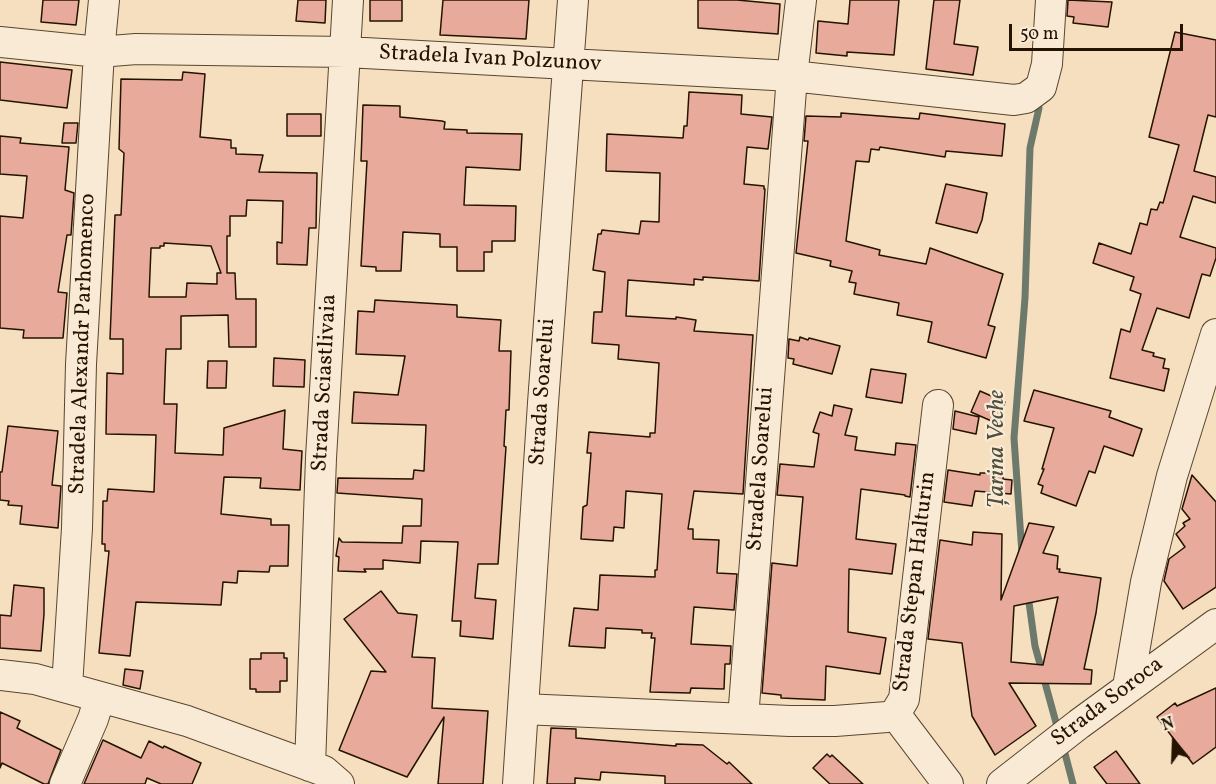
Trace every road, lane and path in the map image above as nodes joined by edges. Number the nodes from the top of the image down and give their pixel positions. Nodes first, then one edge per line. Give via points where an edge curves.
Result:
1 (105, 0) edge
2 (348, 0) edge
3 (573, 0) edge
4 (801, 0) edge
5 (1051, 0) edge
6 (0, 42) edge
7 (99, 52) junction
8 (346, 52) junction
9 (568, 64) junction
10 (792, 76) junction
11 (1216, 334) edge
12 (938, 405) dead end
13 (1216, 624) edge
14 (0, 675) edge
15 (67, 687) junction
16 (1128, 687) junction
17 (100, 697) junction
18 (523, 709) junction
19 (895, 714) junction
20 (743, 719) junction
21 (310, 765) junction
22 (65, 784) edge
23 (339, 784) edge
24 (518, 784) edge
25 (948, 784) edge
26 (1002, 784) edge

1 - 7 street, Stradela Alexandr Parhomenco
2 - 8 street, Strada Sciastlivaia
3 - 9 street, Strada Soarelui
4 - 10 street, Stradela Soarelui
5 - 10 street, Stradela Ivan Polzunov via 1047,64 1041,87 1026,98 980,97
6 - 7 street, Stradela Ivan Polzunov
7 - 8 street, Stradela Ivan Polzunov
7 - 15 street, Stradela Alexandr Parhomenco
8 - 9 street, Stradela Ivan Polzunov
8 - 21 street, Strada Sciastlivaia via 321,458
9 - 10 street, Stradela Ivan Polzunov
9 - 18 street, Strada Soarelui
10 - 20 street, Stradela Soarelui
11 - 16 street via 1172,476 1146,582
12 - 19 street, Strada Stepan Halturin via 904,699
13 - 16 street, Strada Soroca
14 - 15 street
15 - 17 street
16 - 26 street, Strada Soroca
17 - 21 street via 187,721
17 - 22 street
18 - 20 street
18 - 24 street, Strada Soarelui
19 - 20 street, Strada Stepan Halturin via 835,721
19 - 25 street
21 - 23 street

